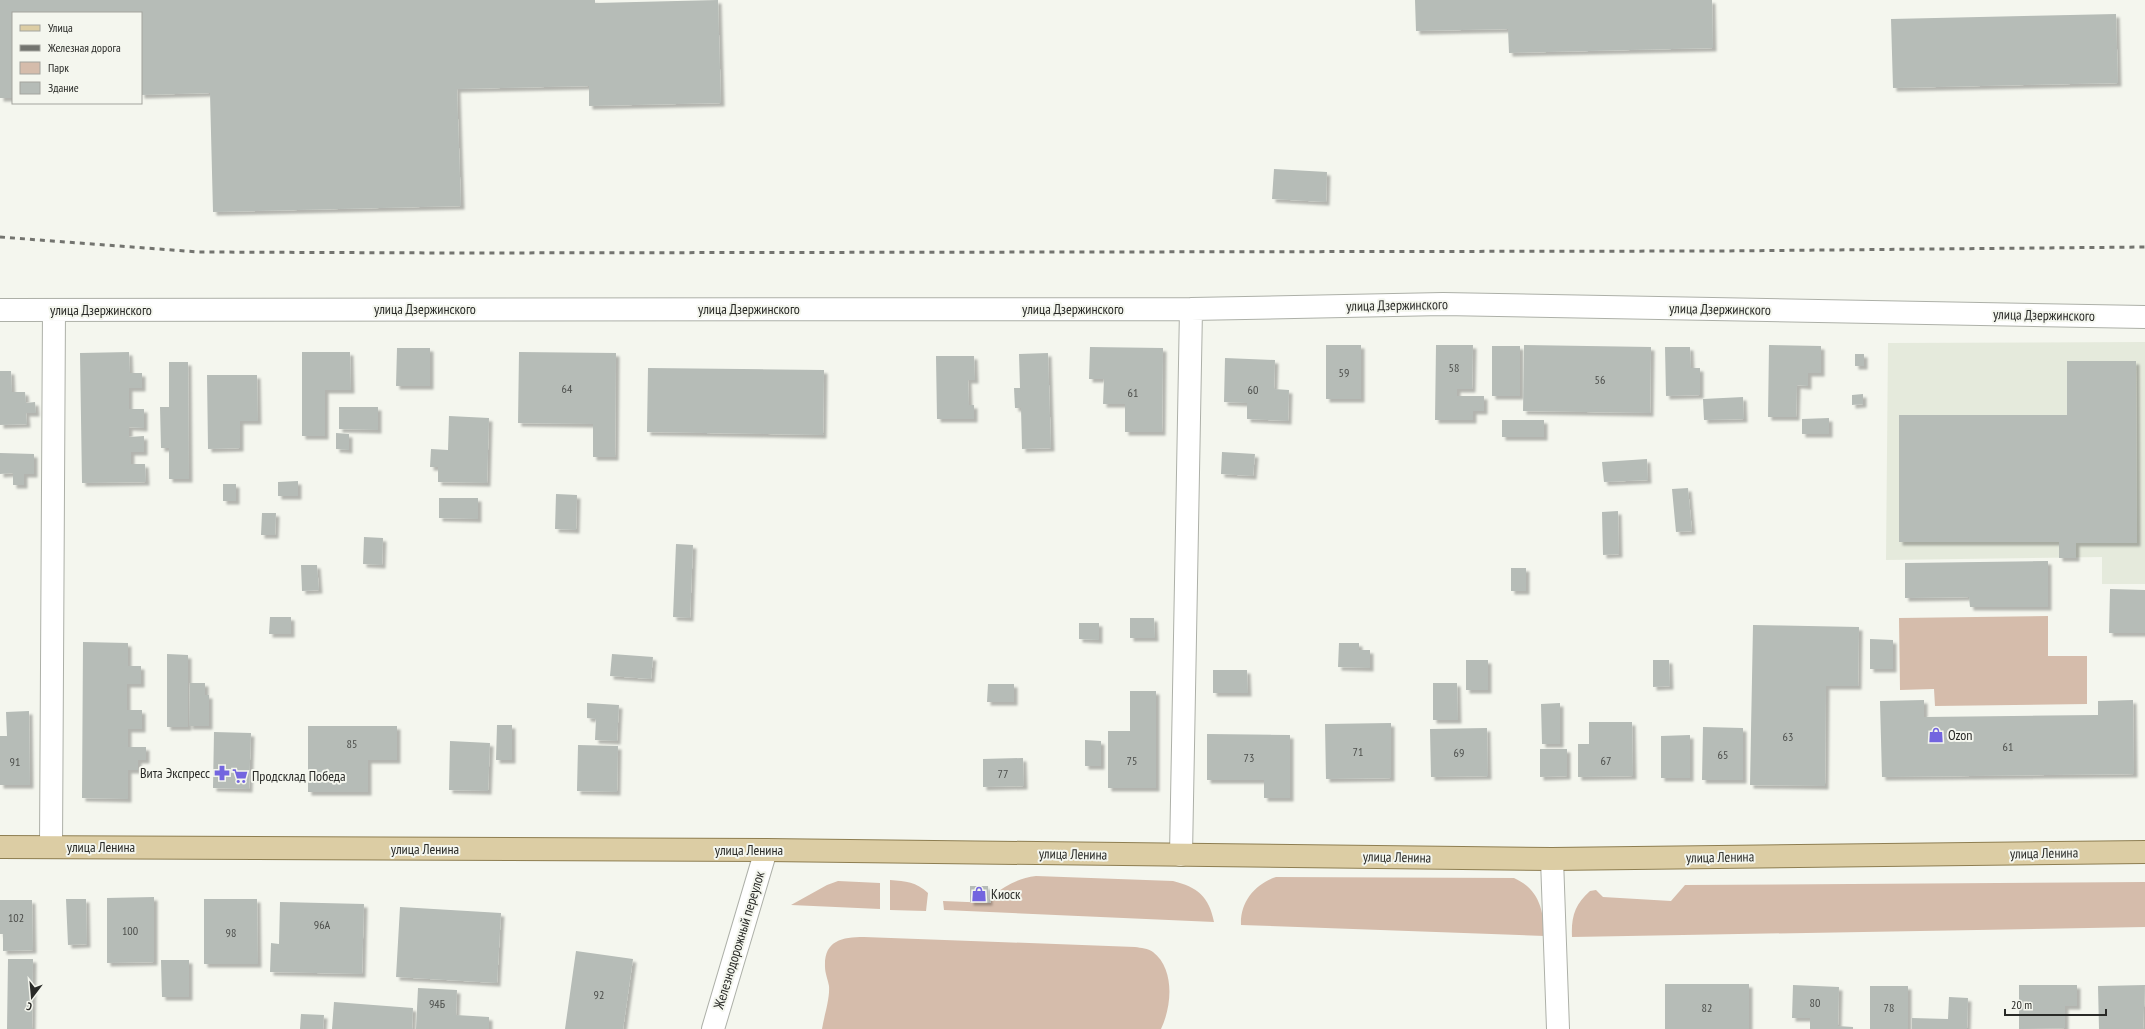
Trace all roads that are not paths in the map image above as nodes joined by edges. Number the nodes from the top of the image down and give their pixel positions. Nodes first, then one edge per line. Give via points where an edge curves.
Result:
1 (1191, 309) junction
2 (0, 310) edge
3 (54, 310) junction
4 (2145, 317) edge
5 (0, 847) edge
6 (51, 847) junction
7 (766, 850) junction
8 (2145, 852) edge
9 (1181, 855) junction
10 (1552, 859) junction
11 (713, 1029) edge
12 (1558, 1029) edge

1 - 3 street, улица Дзержинского
1 - 4 street, улица Дзержинского via 1444,304
1 - 9 street
2 - 3 street, улица Дзержинского
3 - 6 street
5 - 6 main road, улица Ленина
6 - 7 main road, улица Ленина
7 - 9 main road, улица Ленина
7 - 11 street, Железнодорожный переулок
8 - 10 main road, улица Ленина
9 - 10 main road, улица Ленина
10 - 12 street

